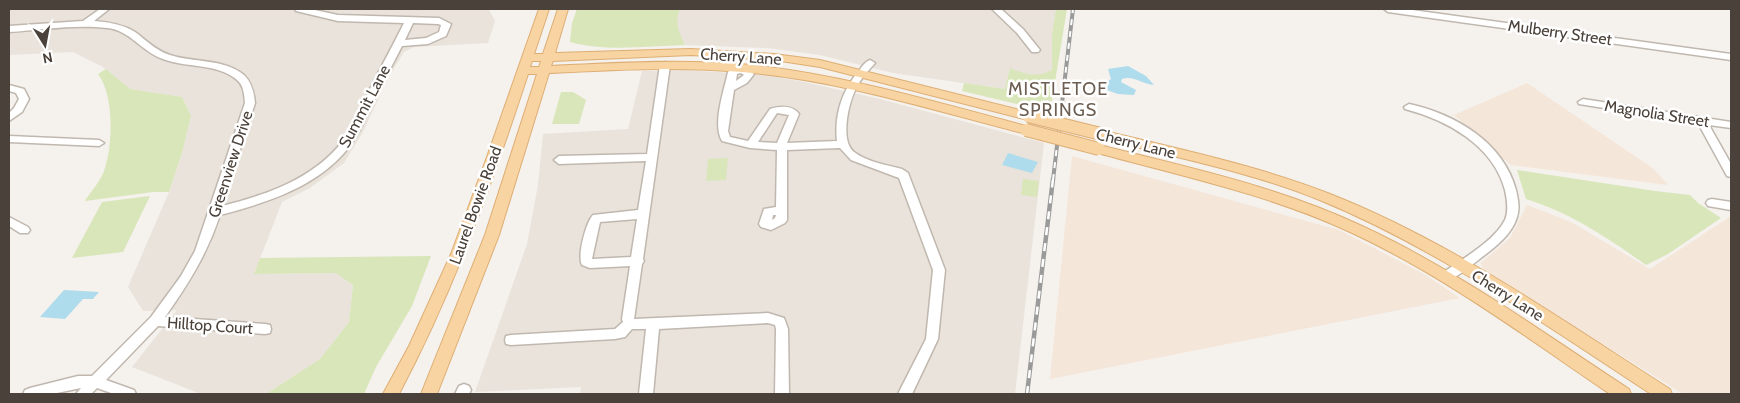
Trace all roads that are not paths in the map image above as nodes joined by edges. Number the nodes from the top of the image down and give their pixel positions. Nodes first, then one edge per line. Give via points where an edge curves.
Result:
1 (104, 9) edge
2 (299, 9) edge
3 (544, 9) edge
4 (563, 9) edge
5 (996, 9) edge
6 (1388, 9) edge
7 (1458, 18) edge
8 (409, 21) junction
9 (84, 25) junction
10 (9, 29) edge
11 (399, 43) junction
12 (1035, 50) dead end
13 (749, 55) junction
14 (549, 57) junction
15 (1731, 57) edge
16 (870, 63) dead end
17 (525, 64) junction
18 (665, 65) junction
19 (744, 69) junction
20 (545, 70) junction
21 (861, 74) junction
22 (851, 87) junction
23 (9, 88) edge
24 (1583, 102) dead end
25 (1409, 107) dead end
26 (1028, 116) joint
27 (9, 118) edge
28 (1701, 120) junction
29 (1731, 125) edge
30 (1101, 134) joint
31 (9, 139) edge
32 (99, 143) dead end
33 (751, 144) junction
34 (843, 144) junction
35 (782, 146) junction
36 (652, 157) junction
37 (560, 160) dead end
38 (1731, 173) edge
39 (1712, 203) dead end
40 (1731, 206) edge
41 (782, 210) dead end
42 (216, 212) junction
43 (644, 214) junction
44 (9, 221) edge
45 (24, 230) dead end
46 (638, 261) junction
47 (1460, 265) junction
48 (1445, 277) junction
49 (155, 321) junction
50 (630, 323) junction
51 (653, 324) junction
52 (265, 329) dead end
53 (510, 340) dead end
54 (96, 382) junction
55 (30, 394) edge
56 (83, 394) edge
57 (129, 394) edge
58 (390, 394) edge
59 (430, 394) edge
60 (646, 394) edge
61 (782, 394) edge
62 (905, 394) edge
63 (1624, 394) edge
64 (1664, 394) edge

1 - 9 street
2 - 8 street via 333,18
3 - 17 main road, Laurel Bowie Road
4 - 14 main road, Laurel Bowie Road
5 - 12 street via 1016,26
6 - 7 street, Mulberry Street
7 - 15 street, Mulberry Street
8 - 11 street, Summit Lane
8 - 11 street via 439,21 445,23 446,29 432,40
9 - 10 street, Greenview Drive
9 - 42 street, Greenview Drive via 124,29 164,57 226,69 245,82 249,88 250,103
11 - 42 street, Summit Lane via 348,141 334,158 287,189
13 - 14 main road, Cherry Lane via 691,52
13 - 19 street
13 - 21 main road, Cherry Lane via 805,61
14 - 17 main road, Cherry Lane
14 - 20 main road, Laurel Bowie Road
16 - 21 street
17 - 20 main road, Cherry Lane
17 - 58 main road, Laurel Bowie Road via 461,246 420,341
18 - 19 main road, Cherry Lane
18 - 20 main road, Cherry Lane
18 - 36 street
19 - 22 main road, Cherry Lane
19 - 33 street via 749,74 747,78 729,89 723,135 729,141
20 - 59 main road, Laurel Bowie Road via 492,235
21 - 22 street
21 - 26 main road, Cherry Lane
22 - 34 street via 842,112
22 - 48 main road, Cherry Lane, bridge via 1234,183 1363,232
23 - 27 street via 20,91 24,99
24 - 28 street, Magnolia Street
25 - 47 street via 1436,114 1470,135 1501,168 1511,189 1513,208 1508,226 1496,239
26 - 30 main road, Cherry Lane, bridge
28 - 29 street, Magnolia Street
28 - 38 street
30 - 47 main road, Cherry Lane via 1256,173 1306,190 1385,224
31 - 32 street
33 - 35 street
33 - 35 street via 772,114 780,110 791,111 794,114
34 - 35 street
34 - 62 street via 850,154 904,176 938,264 932,339
35 - 41 street
36 - 37 street
36 - 43 street
39 - 40 street
42 - 49 street, Greenview Drive via 194,264
43 - 46 street
43 - 46 street via 597,218 593,222 586,257 590,264
44 - 45 street
46 - 50 street via 628,314
47 - 48 street
47 - 64 main road, Cherry Lane
48 - 63 main road, Cherry Lane
49 - 52 street, Hilltop Court
49 - 54 street, Greenview Drive
50 - 51 street
50 - 53 street via 620,333
51 - 60 street
51 - 61 street via 774,318 782,329
54 - 55 street via 78,382
54 - 56 street, Greenview Drive
54 - 57 street

